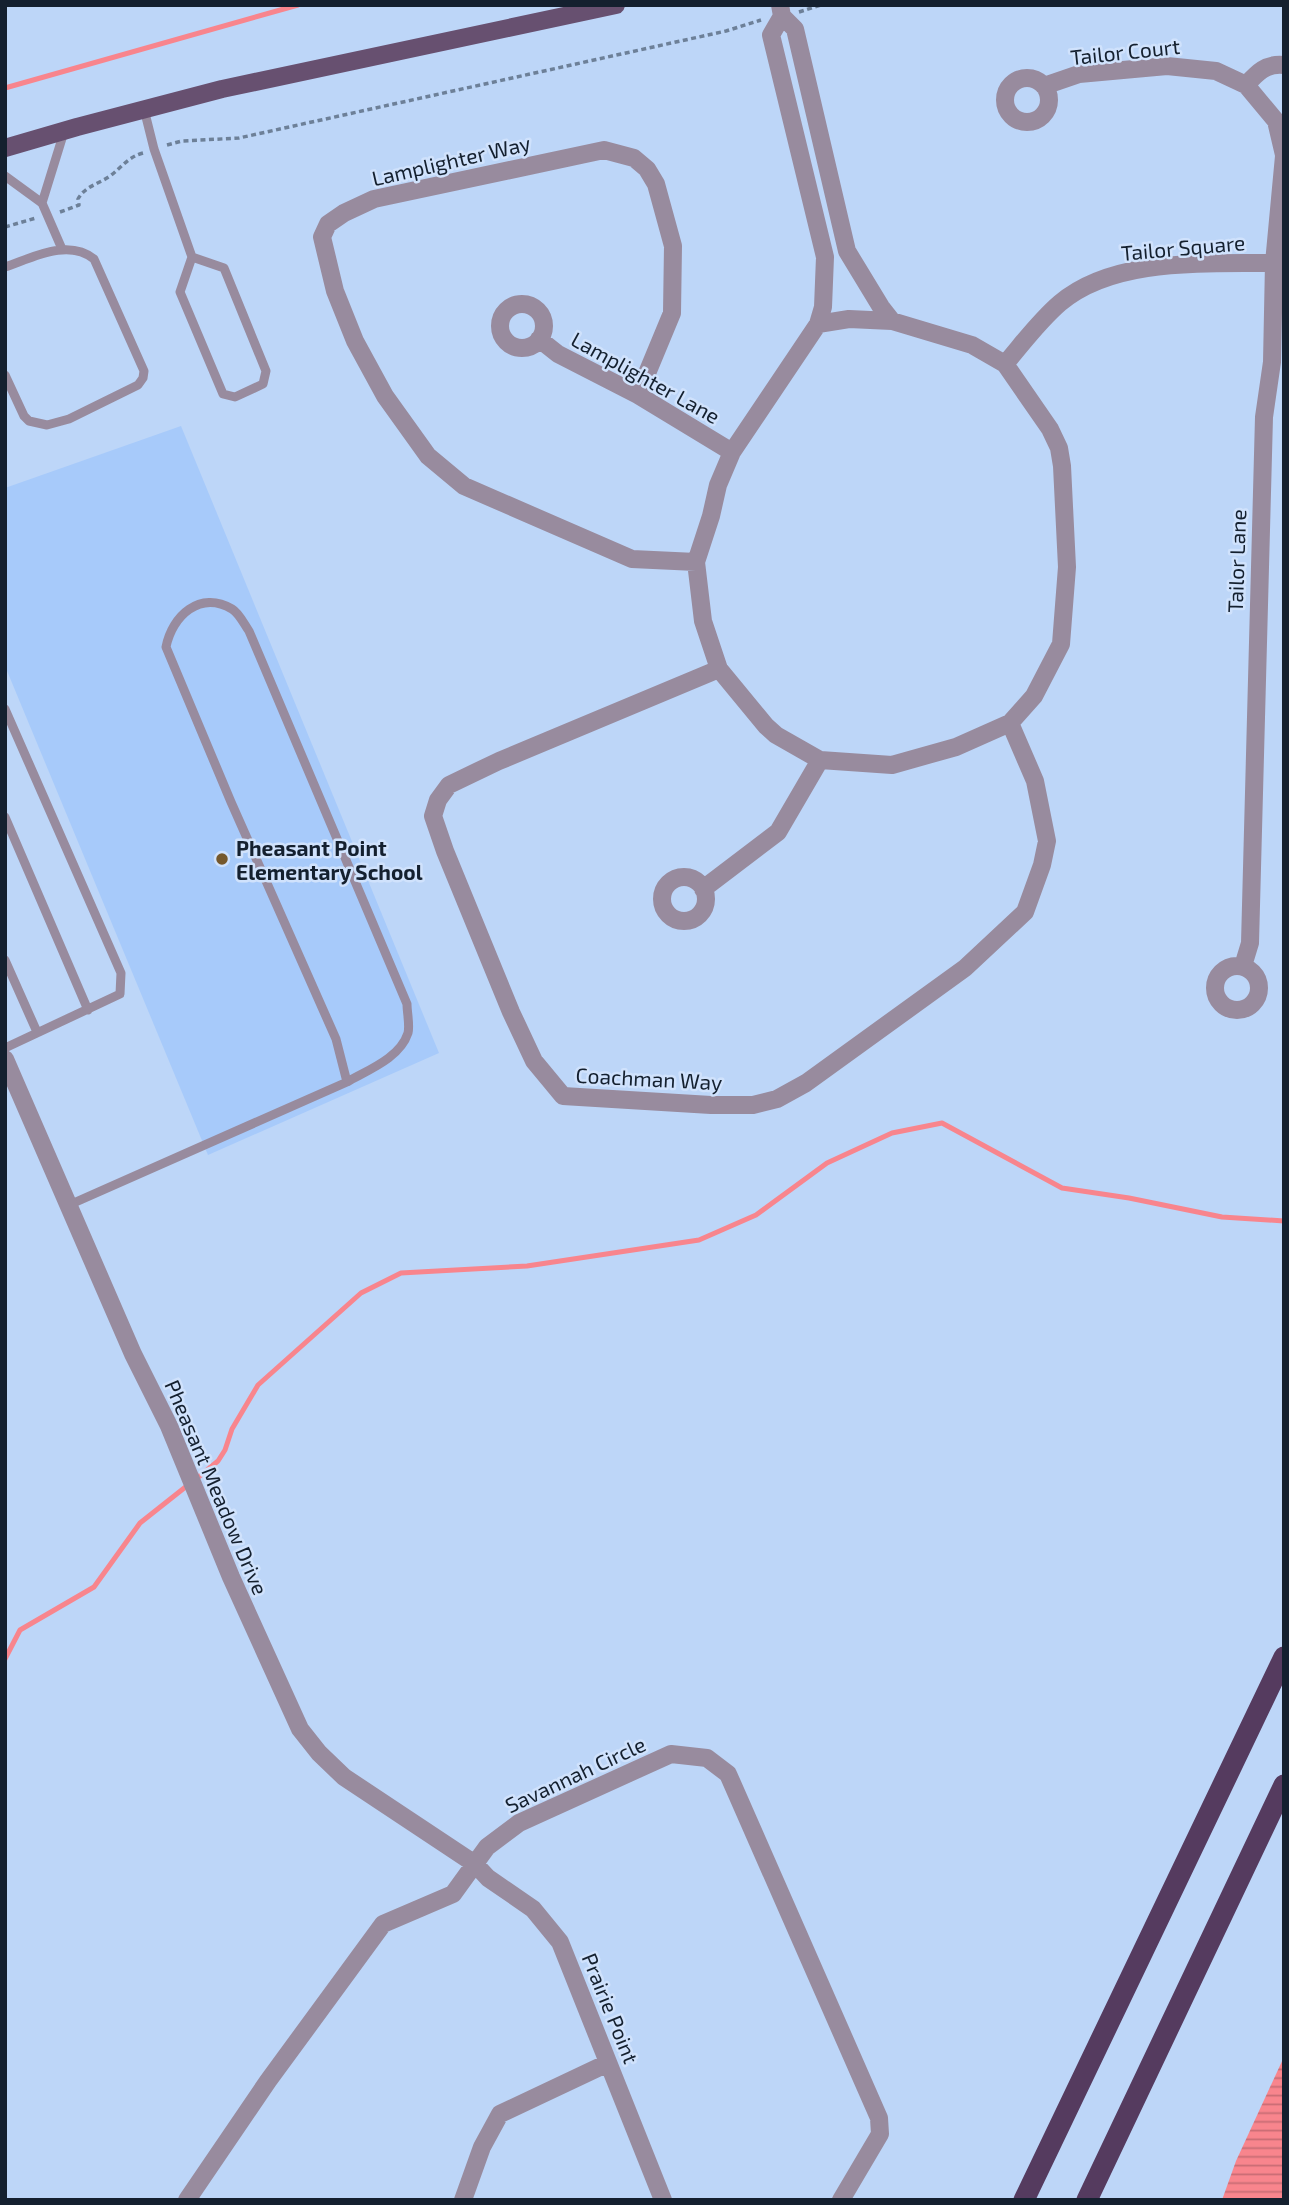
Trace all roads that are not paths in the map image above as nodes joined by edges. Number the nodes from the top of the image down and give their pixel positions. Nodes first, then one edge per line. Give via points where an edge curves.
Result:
1 (616, 5) edge
2 (781, 10) edge
3 (1284, 65) edge
4 (1246, 85) junction
5 (1044, 86) dead end
6 (144, 109) junction
7 (1280, 117) edge
8 (64, 131) junction
9 (5, 148) edge
10 (1284, 156) edge
11 (826, 162) junction
12 (803, 169) junction
13 (5, 176) edge
14 (42, 204) junction
15 (62, 248) junction
16 (848, 251) junction
17 (192, 257) junction
18 (825, 257) junction
19 (1273, 264) junction
20 (5, 268) edge
21 (892, 321) junction
22 (818, 324) junction
23 (540, 339) dead end
24 (1005, 364) junction
25 (5, 375) edge
26 (638, 395) junction
27 (732, 452) junction
28 (696, 562) junction
29 (719, 669) junction
30 (5, 709) edge
31 (1010, 723) junction
32 (821, 760) junction
33 (5, 817) edge
34 (703, 888) dead end
35 (5, 960) edge
36 (1242, 966) dead end
37 (88, 1010) junction
38 (37, 1032) junction
39 (5, 1048) edge
40 (5, 1059) edge
41 (347, 1082) junction
42 (69, 1205) junction
43 (1284, 1657) edge
44 (1284, 1785) edge
45 (475, 1864) junction
46 (608, 2063) junction
47 (187, 2200) edge
48 (463, 2200) edge
49 (663, 2200) edge
50 (841, 2200) edge
51 (1024, 2200) edge
52 (1087, 2200) edge

1 - 6 main road
2 - 11 street via 795,29
2 - 12 street via 771,36
3 - 4 street via 1267,67
4 - 5 street, Tailor Court via 1216,71 1167,66 1079,74
4 - 7 street, Tailor Lane
6 - 8 main road
6 - 17 lane
7 - 10 street, Tailor Lane
8 - 9 main road
8 - 14 lane
10 - 19 street, Tailor Lane
11 - 12 street
11 - 16 street
12 - 18 street
13 - 14 lane
14 - 15 lane
15 - 20 lane
15 - 25 lane via 94,259 139,357 144,378 69,419 47,425 24,416
16 - 18 street
16 - 21 street
17 - 17 lane via 224,268 266,371 263,384 235,397 223,394 180,292
18 - 22 street
19 - 24 street, Tailor Square via 1196,264 1120,272 1081,288 1060,303
19 - 36 street, Tailor Lane via 1272,362 1263,442 1250,943
21 - 22 street via 849,319
21 - 24 street via 972,345
22 - 27 street
23 - 26 street, Lamplighter Lane via 558,354
24 - 31 street via 1059,448 1067,567 1061,644 1034,696
26 - 27 street, Lamplighter Lane
26 - 28 street, Lamplighter Way via 671,313 673,246 656,184 634,158 604,150 401,193 374,199 328,224 322,237 335,291 355,341 385,396 428,456 464,486 632,559
27 - 28 street
28 - 29 street via 703,621
29 - 31 street, Coachman Way via 499,761 450,785 438,800 433,816 506,1000 534,1060 563,1096 711,1105 752,1105 777,1099 965,968 1025,912 1047,842 1035,781
29 - 32 street via 765,726
30 - 37 lane via 121,973 120,994
31 - 32 street via 956,747 892,765
32 - 34 street via 778,832
33 - 37 lane
35 - 38 lane
37 - 38 lane
38 - 39 lane
40 - 42 street, Pheasant Meadow Drive
41 - 41 lane via 400,1047 408,1032 407,1004 249,631 234,610 217,602 196,604 181,615 166,647 336,1039
41 - 42 lane
42 - 45 street, Pheasant Meadow Drive via 300,1729 344,1777
43 - 51 highway
44 - 52 highway
45 - 46 street, Prairie Point via 533,1909 559,1942
45 - 47 street, Savannah Circle via 453,1894 383,1924
45 - 50 street, Savannah Circle via 487,1847 519,1823 671,1754 707,1758 728,1774 879,2118 880,2134
46 - 48 street via 500,2114
46 - 49 street, Prairie Point

